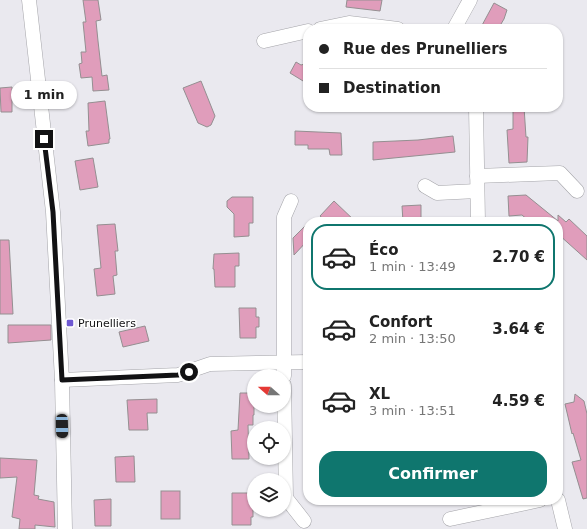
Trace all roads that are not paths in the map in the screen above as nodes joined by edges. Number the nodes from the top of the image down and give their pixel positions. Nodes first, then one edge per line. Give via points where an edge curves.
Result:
1 (29, 0) edge
2 (470, 0) edge
3 (344, 24) edge
4 (357, 24) edge
5 (457, 24) edge
6 (303, 33) edge
7 (264, 41) dead end
8 (476, 112) edge
9 (476, 176) junction
10 (425, 186) dead end
11 (477, 191) junction
12 (577, 191) dead end
13 (291, 201) dead end
14 (478, 217) edge
15 (303, 363) edge
16 (284, 369) edge
17 (62, 380) junction
18 (284, 413) edge
19 (516, 505) edge
20 (559, 505) edge
21 (450, 519) dead end
22 (304, 521) dead end
23 (65, 529) edge
24 (565, 529) edge

1 - 17 street via 53,212
2 - 5 street
3 - 4 street
6 - 7 street
8 - 9 street
9 - 11 street
9 - 12 street via 560,172
10 - 11 street via 437,193
11 - 14 street
13 - 16 street via 284,217
15 - 16 street
16 - 17 street via 210,364 178,375
17 - 23 street
18 - 22 street via 286,498
19 - 21 street
20 - 24 street

